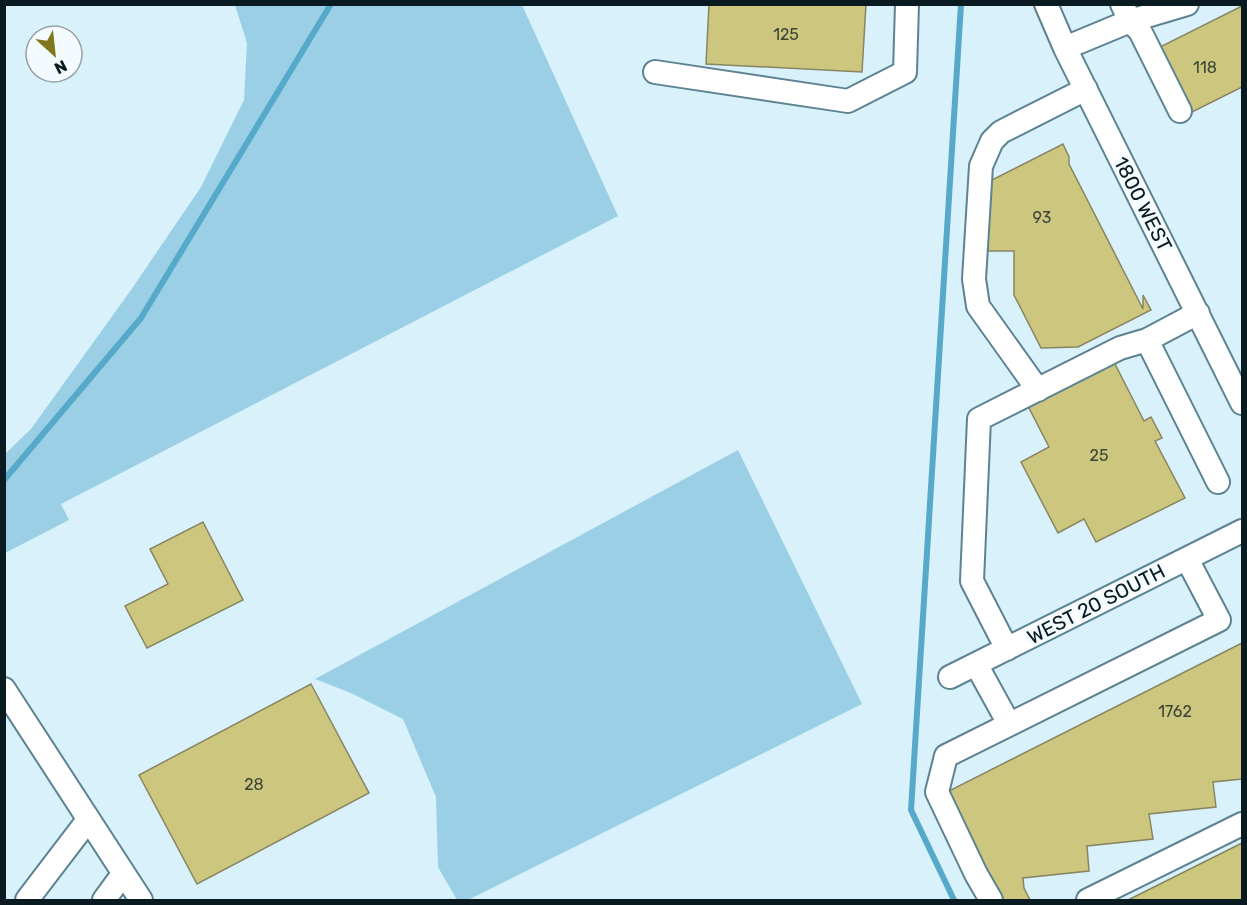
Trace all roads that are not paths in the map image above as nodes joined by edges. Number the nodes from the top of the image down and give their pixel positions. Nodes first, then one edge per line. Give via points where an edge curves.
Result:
1 (907, 4) edge
2 (1046, 4) edge
3 (1187, 4) edge
4 (1126, 13) edge
5 (1065, 48) junction
6 (655, 72) dead end
7 (1086, 89) junction
8 (1180, 111) dead end
9 (1198, 313) junction
10 (1147, 340) junction
11 (1038, 390) junction
12 (1239, 390) edge
13 (1218, 482) dead end
14 (1242, 531) edge
15 (1187, 559) junction
16 (1007, 649) junction
17 (976, 664) junction
18 (950, 677) dead end
19 (4, 689) edge
20 (1009, 724) junction
21 (88, 820) junction
22 (1242, 824) edge
23 (123, 874) junction
24 (27, 900) edge
25 (104, 900) edge
26 (141, 900) edge
27 (991, 900) edge
28 (1088, 900) edge

1 - 6 street via 905,72 848,101
2 - 5 street, 1800 WEST
3 - 4 street
4 - 5 street
4 - 8 street via 1140,31
5 - 7 street, 1800 WEST
7 - 9 street, 1800 WEST
7 - 11 street via 1001,132 992,141 981,166 974,279 978,306
9 - 10 street
9 - 12 street, 1800 WEST
10 - 11 street via 1120,348
10 - 13 street
11 - 16 street via 979,420 972,581
14 - 15 street, WEST 20 SOUTH
15 - 16 street, WEST 20 SOUTH
15 - 20 street via 1219,620
16 - 17 street, WEST 20 SOUTH
17 - 18 street, WEST 20 SOUTH
17 - 20 street
19 - 21 street
20 - 27 street via 946,756 937,792
21 - 23 street
21 - 24 street
22 - 28 street
23 - 25 street
23 - 26 street

